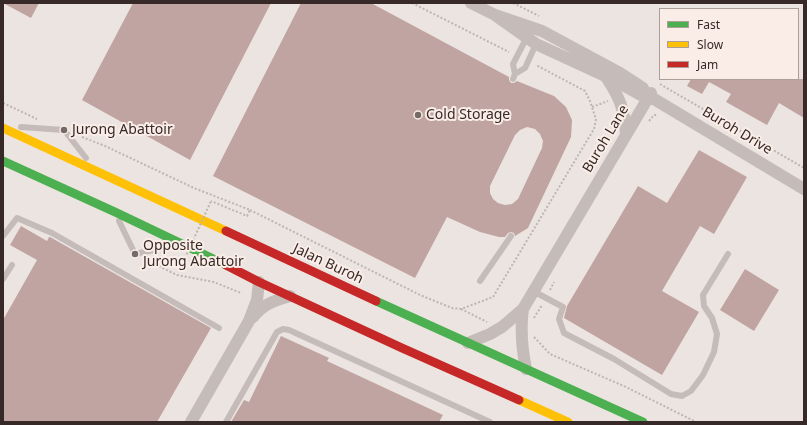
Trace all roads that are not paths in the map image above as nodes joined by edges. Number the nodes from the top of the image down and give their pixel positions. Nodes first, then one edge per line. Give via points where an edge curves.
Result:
1 (471, 3) edge
2 (495, 15) junction
3 (531, 40) junction
4 (606, 77) junction
5 (652, 93) junction
6 (3, 127) edge
7 (626, 134) junction
8 (3, 161) edge
9 (96, 171) junction
10 (804, 189) edge
11 (115, 212) junction
12 (3, 236) edge
13 (511, 236) dead end
14 (181, 244) junction
15 (728, 254) dead end
16 (12, 265) dead end
17 (3, 279) edge
18 (480, 281) dead end
19 (259, 282) junction
20 (533, 291) junction
21 (290, 296) junction
22 (523, 309) junction
23 (249, 321) junction
24 (219, 328) dead end
25 (467, 343) junction
26 (526, 369) junction
27 (191, 422) edge
28 (226, 422) edge
29 (490, 422) edge
30 (568, 422) edge
31 (643, 422) edge

1 - 2 street
2 - 3 street
2 - 5 street via 542,31
3 - 3 lane via 513,64 514,76 525,68
3 - 4 street
4 - 5 street, Buroh Drive
4 - 7 street via 622,106
5 - 7 street, Buroh Lane
5 - 10 street, Buroh Drive
6 - 9 highway, Jalan Buroh
6 - 9 lane via 64,130
7 - 20 street, Buroh Lane
8 - 11 highway
9 - 25 highway, Jalan Buroh
11 - 14 highway
11 - 14 lane via 135,254
12 - 24 lane via 17,218 52,234
13 - 18 lane
14 - 19 highway
15 - 20 lane via 703,295 704,306 712,318 717,334 714,352 704,375 691,391 682,396 671,394 614,359 564,333 559,319 563,307
16 - 17 lane
19 - 21 highway
19 - 23 street via 257,300
20 - 22 street, Buroh Lane
21 - 23 street via 268,304
21 - 30 highway
22 - 25 street, Buroh Lane via 502,327
22 - 26 street, Buroh Lane via 521,335
23 - 27 street
25 - 26 highway, Jalan Buroh
26 - 31 highway, Jalan Buroh
28 - 29 lane via 277,332 283,329

